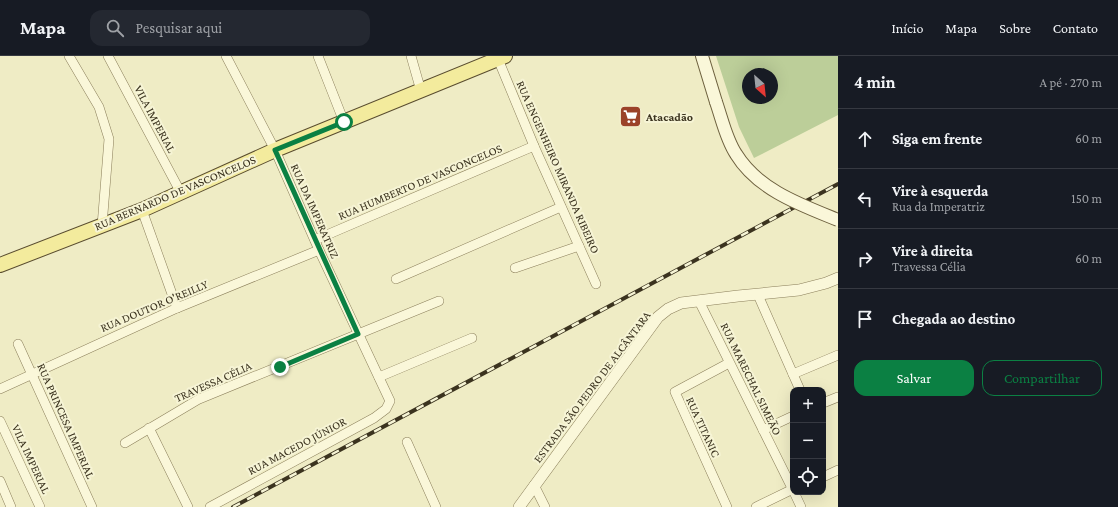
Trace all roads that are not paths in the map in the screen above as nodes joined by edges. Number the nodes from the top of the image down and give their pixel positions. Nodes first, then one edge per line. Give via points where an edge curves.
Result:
1 (69, 56) edge
2 (108, 56) edge
3 (226, 56) edge
4 (318, 56) edge
5 (411, 56) edge
6 (702, 56) edge
7 (501, 57) edge
8 (421, 91) junction
9 (344, 122) junction
10 (534, 146) junction
11 (275, 150) junction
12 (181, 193) junction
13 (561, 207) junction
14 (142, 210) junction
15 (838, 220) edge
16 (102, 226) junction
17 (315, 240) junction
18 (579, 246) junction
19 (319, 250) junction
20 (0, 265) edge
21 (516, 268) dead end
22 (838, 278) edge
23 (396, 279) dead end
24 (596, 284) dead end
25 (758, 294) junction
26 (439, 301) dead end
27 (699, 301) junction
28 (177, 308) junction
29 (358, 334) junction
30 (472, 338) dead end
31 (18, 344) dead end
32 (838, 355) edge
33 (730, 363) junction
34 (32, 373) junction
35 (793, 374) junction
36 (379, 377) junction
37 (799, 387) edge
38 (0, 389) edge
39 (838, 397) edge
40 (390, 401) joint
41 (826, 402) edge
42 (790, 417) edge
43 (0, 421) edge
44 (149, 428) junction
45 (763, 430) junction
46 (408, 442) dead end
47 (125, 443) dead end
48 (838, 470) edge
49 (826, 476) edge
50 (0, 481) edge
51 (790, 484) edge
52 (534, 485) junction
53 (790, 491) edge
54 (796, 495) edge
55 (11, 507) edge
56 (40, 507) edge
57 (92, 507) edge
58 (188, 507) edge
59 (210, 507) edge
60 (436, 507) edge
61 (519, 507) edge
62 (545, 507) edge
63 (727, 507) edge
64 (756, 507) edge
65 (802, 507) edge

1 - 16 street via 100,107 108,139
2 - 12 street, VILA IMPERIAL
3 - 11 street, RUA DA IMPERATRIZ
4 - 9 street
5 - 8 street
6 - 15 main road, bridge via 735,154 754,177 774,191
7 - 8 main road, RUA BERNARDO DE VASCONCELOS
7 - 10 street, RUA ENGENHEIRO MIRANDA RIBEIRO
8 - 9 main road, RUA BERNARDO DE VASCONCELOS
9 - 11 main road, RUA BERNARDO DE VASCONCELOS
10 - 13 street, RUA ENGENHEIRO MIRANDA RIBEIRO
10 - 17 street, RUA HUMBERTO DE VASCONCELOS
11 - 12 main road, RUA BERNARDO DE VASCONCELOS
11 - 17 street, RUA DA IMPERATRIZ
12 - 14 main road, RUA BERNARDO DE VASCONCELOS
13 - 18 street, RUA ENGENHEIRO MIRANDA RIBEIRO
13 - 23 street
14 - 16 main road, RUA BERNARDO DE VASCONCELOS
14 - 28 street
16 - 20 main road, RUA BERNARDO DE VASCONCELOS
17 - 19 street, RUA DA IMPERATRIZ
18 - 21 street
18 - 24 street, RUA ENGENHEIRO MIRANDA RIBEIRO
19 - 28 street, RUA DOUTOR O'REILLY
19 - 29 street, RUA DA IMPERATRIZ
22 - 25 street, ESTRADA SÃO PEDRO DE ALCÂNTARA via 811,288
25 - 27 street, ESTRADA SÃO PEDRO DE ALCÂNTARA
25 - 35 street
26 - 29 street
27 - 33 street, RUA MARECHAL SIMEÃO
27 - 52 street, ESTRADA SÃO PEDRO DE ALCÂNTARA via 681,303 658,317
28 - 34 street, RUA DOUTOR O'REILLY
29 - 36 street, RUA DA IMPERATRIZ
29 - 44 street, TRAVESSA CÉLIA via 199,399
30 - 36 street
31 - 34 street, RUA PRINCESA IMPERIAL
32 - 35 street
33 - 45 street, RUA MARECHAL SIMEÃO
33 - 63 street, RUA TITANIC via 675,392
34 - 38 street, RUA DOUTOR O'REILLY
34 - 57 street, RUA PRINCESA IMPERIAL
35 - 37 street
36 - 40 street, RUA DA IMPERATRIZ
39 - 41 street
40 - 59 street, RUA MACEDO JÚNIOR via 386,409 374,418
42 - 45 street
43 - 56 street, VILA IMPERIAL
44 - 47 street, TRAVESSA CÉLIA
44 - 58 street
45 - 51 street, RUA MARECHAL SIMEÃO
46 - 60 street
48 - 49 street
50 - 55 street
52 - 61 street, ESTRADA SÃO PEDRO DE ALCÂNTARA
52 - 62 street
53 - 64 street
54 - 65 street, RUA MARECHAL SIMEÃO

